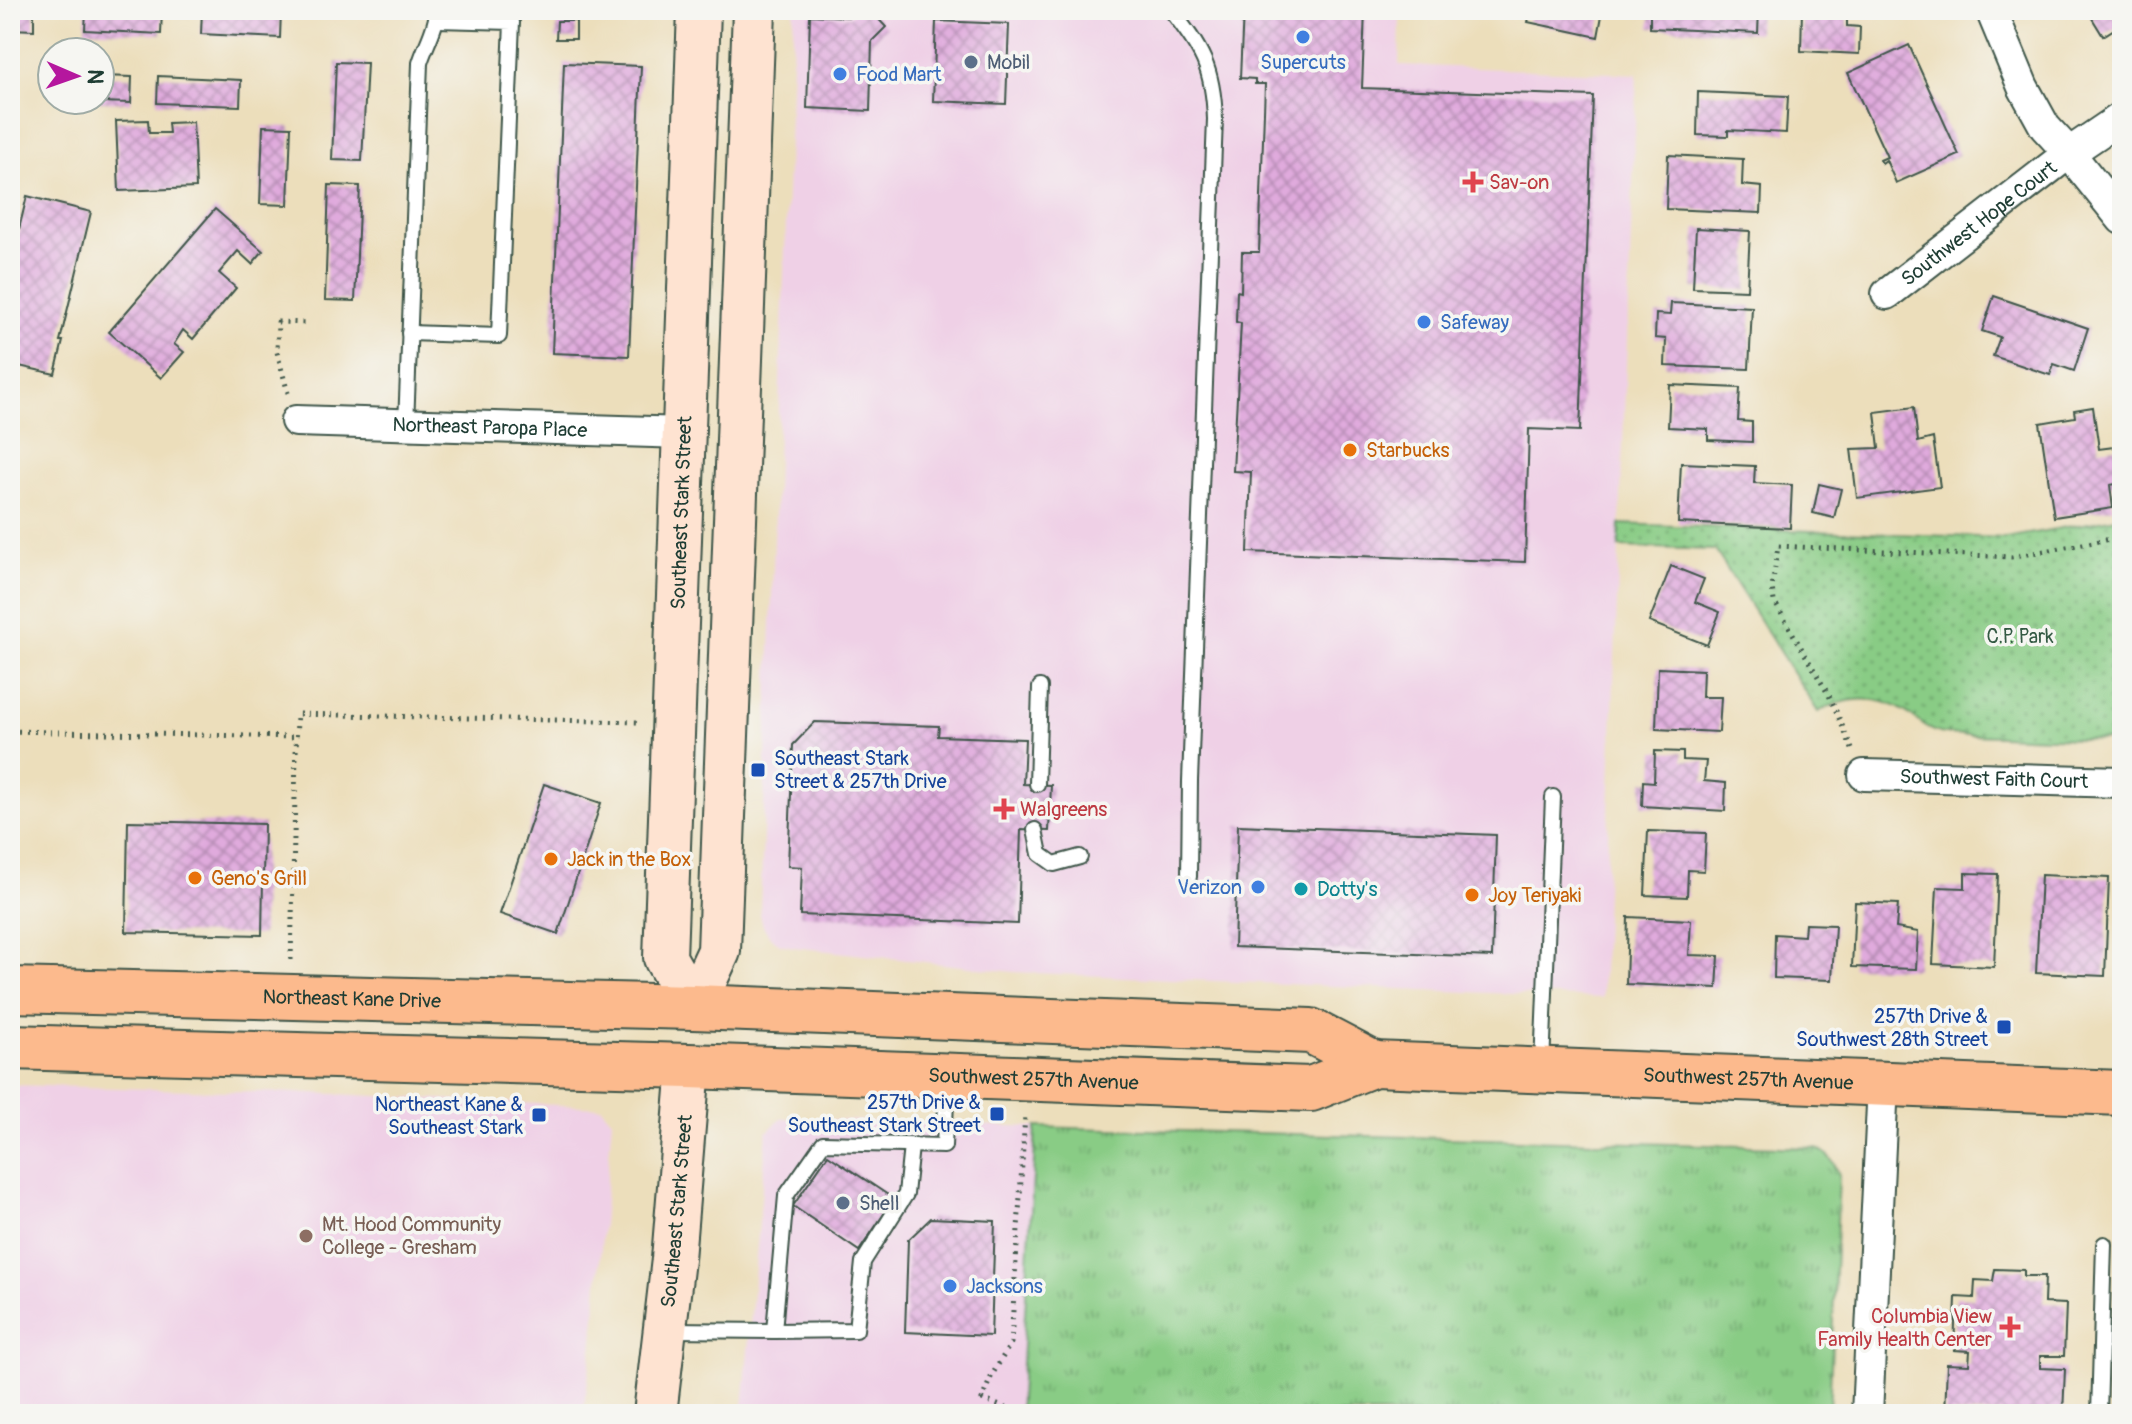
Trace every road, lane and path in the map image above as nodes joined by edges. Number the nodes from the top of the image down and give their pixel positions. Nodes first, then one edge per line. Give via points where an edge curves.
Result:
1 (699, 10) edge
2 (754, 10) edge
3 (1171, 10) edge
4 (1991, 10) edge
5 (437, 15) edge
6 (2122, 117) edge
7 (2069, 153) junction
8 (2122, 219) edge
9 (1887, 294) dead end
10 (308, 323) dead end
11 (409, 333) junction
12 (296, 421) joint
13 (406, 425) junction
14 (685, 433) junction
15 (2122, 537) edge
16 (1040, 687) dead end
17 (674, 723) junction
18 (10, 731) edge
19 (296, 737) junction
20 (1864, 775) joint
21 (2122, 782) edge
22 (1037, 784) dead end
23 (1553, 797) dead end
24 (1035, 830) dead end
25 (1080, 857) dead end
26 (1189, 877) dead end
27 (10, 990) edge
28 (290, 997) junction
29 (693, 1007) junction
30 (10, 1047) edge
31 (1374, 1064) junction
32 (689, 1066) junction
33 (1542, 1071) junction
34 (947, 1076) junction
35 (1027, 1078) junction
36 (1883, 1084) junction
37 (2122, 1093) edge
38 (911, 1146) junction
39 (2104, 1244) dead end
40 (664, 1330) junction
41 (774, 1331) junction
42 (655, 1414) edge
43 (1021, 1414) edge
44 (1867, 1414) edge
45 (2099, 1414) edge

1 - 14 main road, Southeast Stark Street
2 - 29 main road, Southeast Stark Street via 719,951
3 - 26 lane via 1200,48 1214,84 1215,119
4 - 7 street via 2023,87 2045,127
5 - 11 lane via 420,63
5 - 11 lane via 512,22 499,336
6 - 7 street, Southwest Hope Court
7 - 8 street
7 - 9 street, Southwest Hope Court
10 - 12 path via 278,322 277,352
11 - 13 lane
12 - 13 street, Northeast Paropa Place
13 - 14 street, Northeast Paropa Place
14 - 17 main road, Southeast Stark Street
15 - 20 path via 2011,557 1778,546 1774,601 1831,699
16 - 22 lane
17 - 19 path via 297,714
17 - 29 main road, Southeast Stark Street via 665,958
18 - 19 path
19 - 28 path
20 - 21 street, Southwest Faith Court
23 - 33 lane
24 - 25 lane via 1040,854 1054,864
27 - 28 main road, Northeast Kane Drive
28 - 29 main road, Northeast Kane Drive
29 - 31 main road, Southwest 257th Avenue via 1311,1031
29 - 32 main road, Southeast Stark Street
30 - 32 main road
31 - 33 main road, Southwest 257th Avenue
31 - 35 main road, Southwest 257th Avenue via 1311,1089
32 - 34 main road, Southwest 257th Avenue
32 - 40 main road, Southeast Stark Street
33 - 36 main road, Southwest 257th Avenue
34 - 35 main road, Southwest 257th Avenue
34 - 38 lane via 944,1146
35 - 43 path via 1011,1343 982,1399
36 - 37 main road, Southwest 257th Avenue
36 - 44 street
38 - 41 lane via 906,1194 863,1262 856,1330
38 - 41 lane via 823,1143 786,1196
39 - 45 lane
40 - 41 lane
40 - 42 main road, Southeast Stark Street

